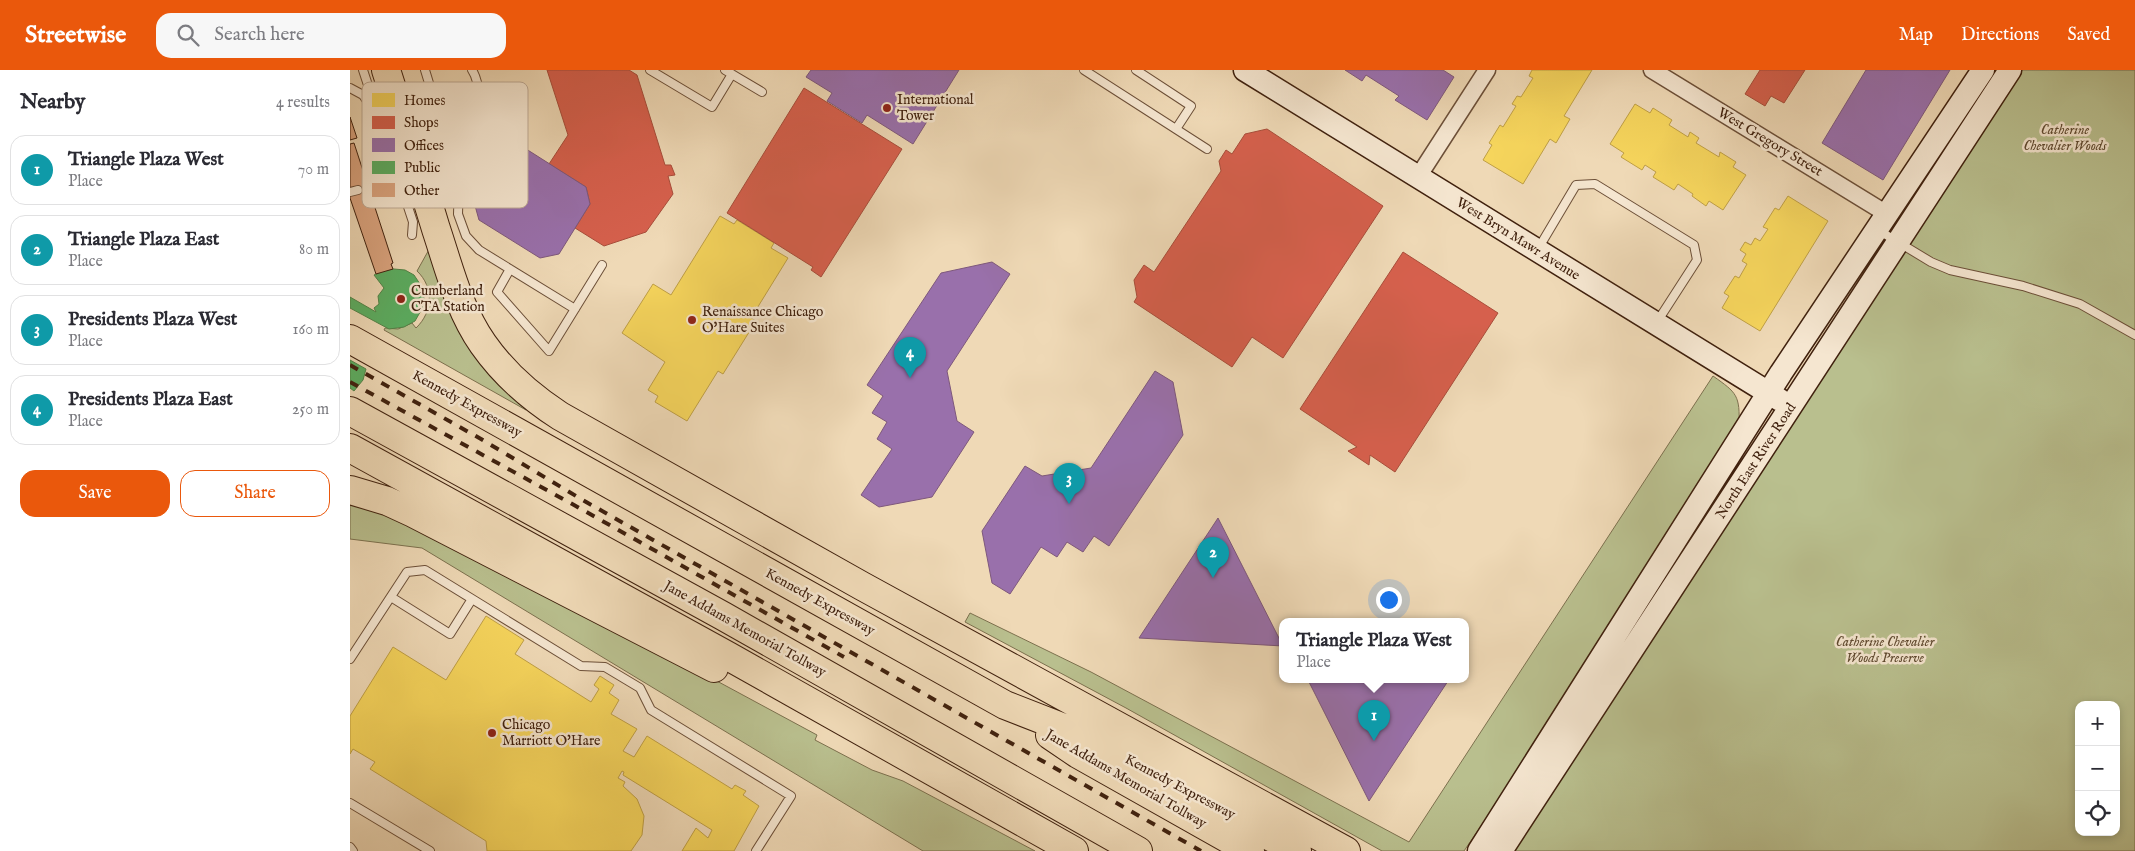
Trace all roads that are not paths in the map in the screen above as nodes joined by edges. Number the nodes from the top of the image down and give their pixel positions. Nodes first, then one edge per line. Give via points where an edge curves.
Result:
1 (363, 70) edge
2 (386, 70) edge
3 (425, 70) edge
4 (472, 70) edge
5 (650, 70) edge
6 (1084, 70) edge
7 (1136, 70) edge
8 (1245, 70) edge
9 (1487, 70) edge
10 (1652, 70) edge
11 (1983, 70) edge
12 (2010, 70) edge
13 (728, 72) edge
14 (367, 82) edge
15 (390, 82) edge
16 (429, 82) edge
17 (476, 82) edge
18 (350, 88) edge
19 (762, 92) dead end
20 (362, 94) edge
21 (1176, 129) junction
22 (1207, 149) dead end
23 (1418, 177) junction
24 (408, 208) edge
25 (430, 208) edge
26 (458, 208) edge
27 (1882, 222) junction
28 (412, 235) dead end
29 (1898, 242) junction
30 (1537, 250) junction
31 (602, 265) dead end
32 (510, 269) junction
33 (575, 308) junction
34 (1656, 324) junction
35 (2135, 335) edge
36 (350, 339) edge
37 (1768, 393) junction
38 (1791, 407) junction
39 (350, 411) edge
40 (350, 448) edge
41 (350, 490) edge
42 (391, 597) junction
43 (472, 598) junction
44 (350, 659) edge
45 (1005, 705) junction
46 (948, 780) junction
47 (350, 802) edge
48 (350, 848) edge
49 (354, 851) edge
50 (430, 851) edge
51 (756, 851) edge
52 (1074, 851) edge
53 (1138, 851) edge
54 (1250, 851) edge
55 (1298, 851) edge
56 (1346, 851) edge
57 (1479, 851) edge
58 (1501, 851) edge

1 - 14 lane
2 - 15 highway
3 - 16 lane
4 - 17 lane
5 - 13 lane via 712,107
6 - 21 lane
7 - 21 lane via 1191,106
8 - 23 main road, West Bryn Mawr Avenue
9 - 23 street
10 - 27 street, West Gregory Street
11 - 27 main road, North East River Road
12 - 29 main road, North East River Road
13 - 19 lane
18 - 20 lane
21 - 22 lane
23 - 30 main road, West Bryn Mawr Avenue
24 - 28 lane via 413,222
25 - 56 highway via 466,314 502,369 533,398 853,581
26 - 32 lane via 466,236 479,250
27 - 29 lane
27 - 37 main road, North East River Road
29 - 35 lane via 1950,270 2023,286 2080,304
29 - 38 main road, North East River Road
30 - 34 main road, West Bryn Mawr Avenue
30 - 34 lane via 1576,185 1595,184 1694,245 1697,260
31 - 33 lane
32 - 33 lane
32 - 33 lane via 497,292 550,351
34 - 37 main road, West Bryn Mawr Avenue
36 - 45 highway, Kennedy Expressway
37 - 38 main road, West Bryn Mawr Avenue
37 - 57 main road, North East River Road
38 - 58 main road, North East River Road
39 - 53 highway, Jane Addams Memorial Tollway via 723,616
40 - 46 highway
41 - 46 highway via 387,501 798,711
42 - 43 lane via 406,572 425,570
42 - 43 lane via 450,634
42 - 44 lane
43 - 51 lane via 582,666 605,667 640,688 651,710 791,796
45 - 54 highway, Jane Addams Memorial Tollway via 1078,754
45 - 55 highway, Kennedy Expressway via 1087,737
46 - 52 highway
47 - 50 lane
48 - 49 lane

